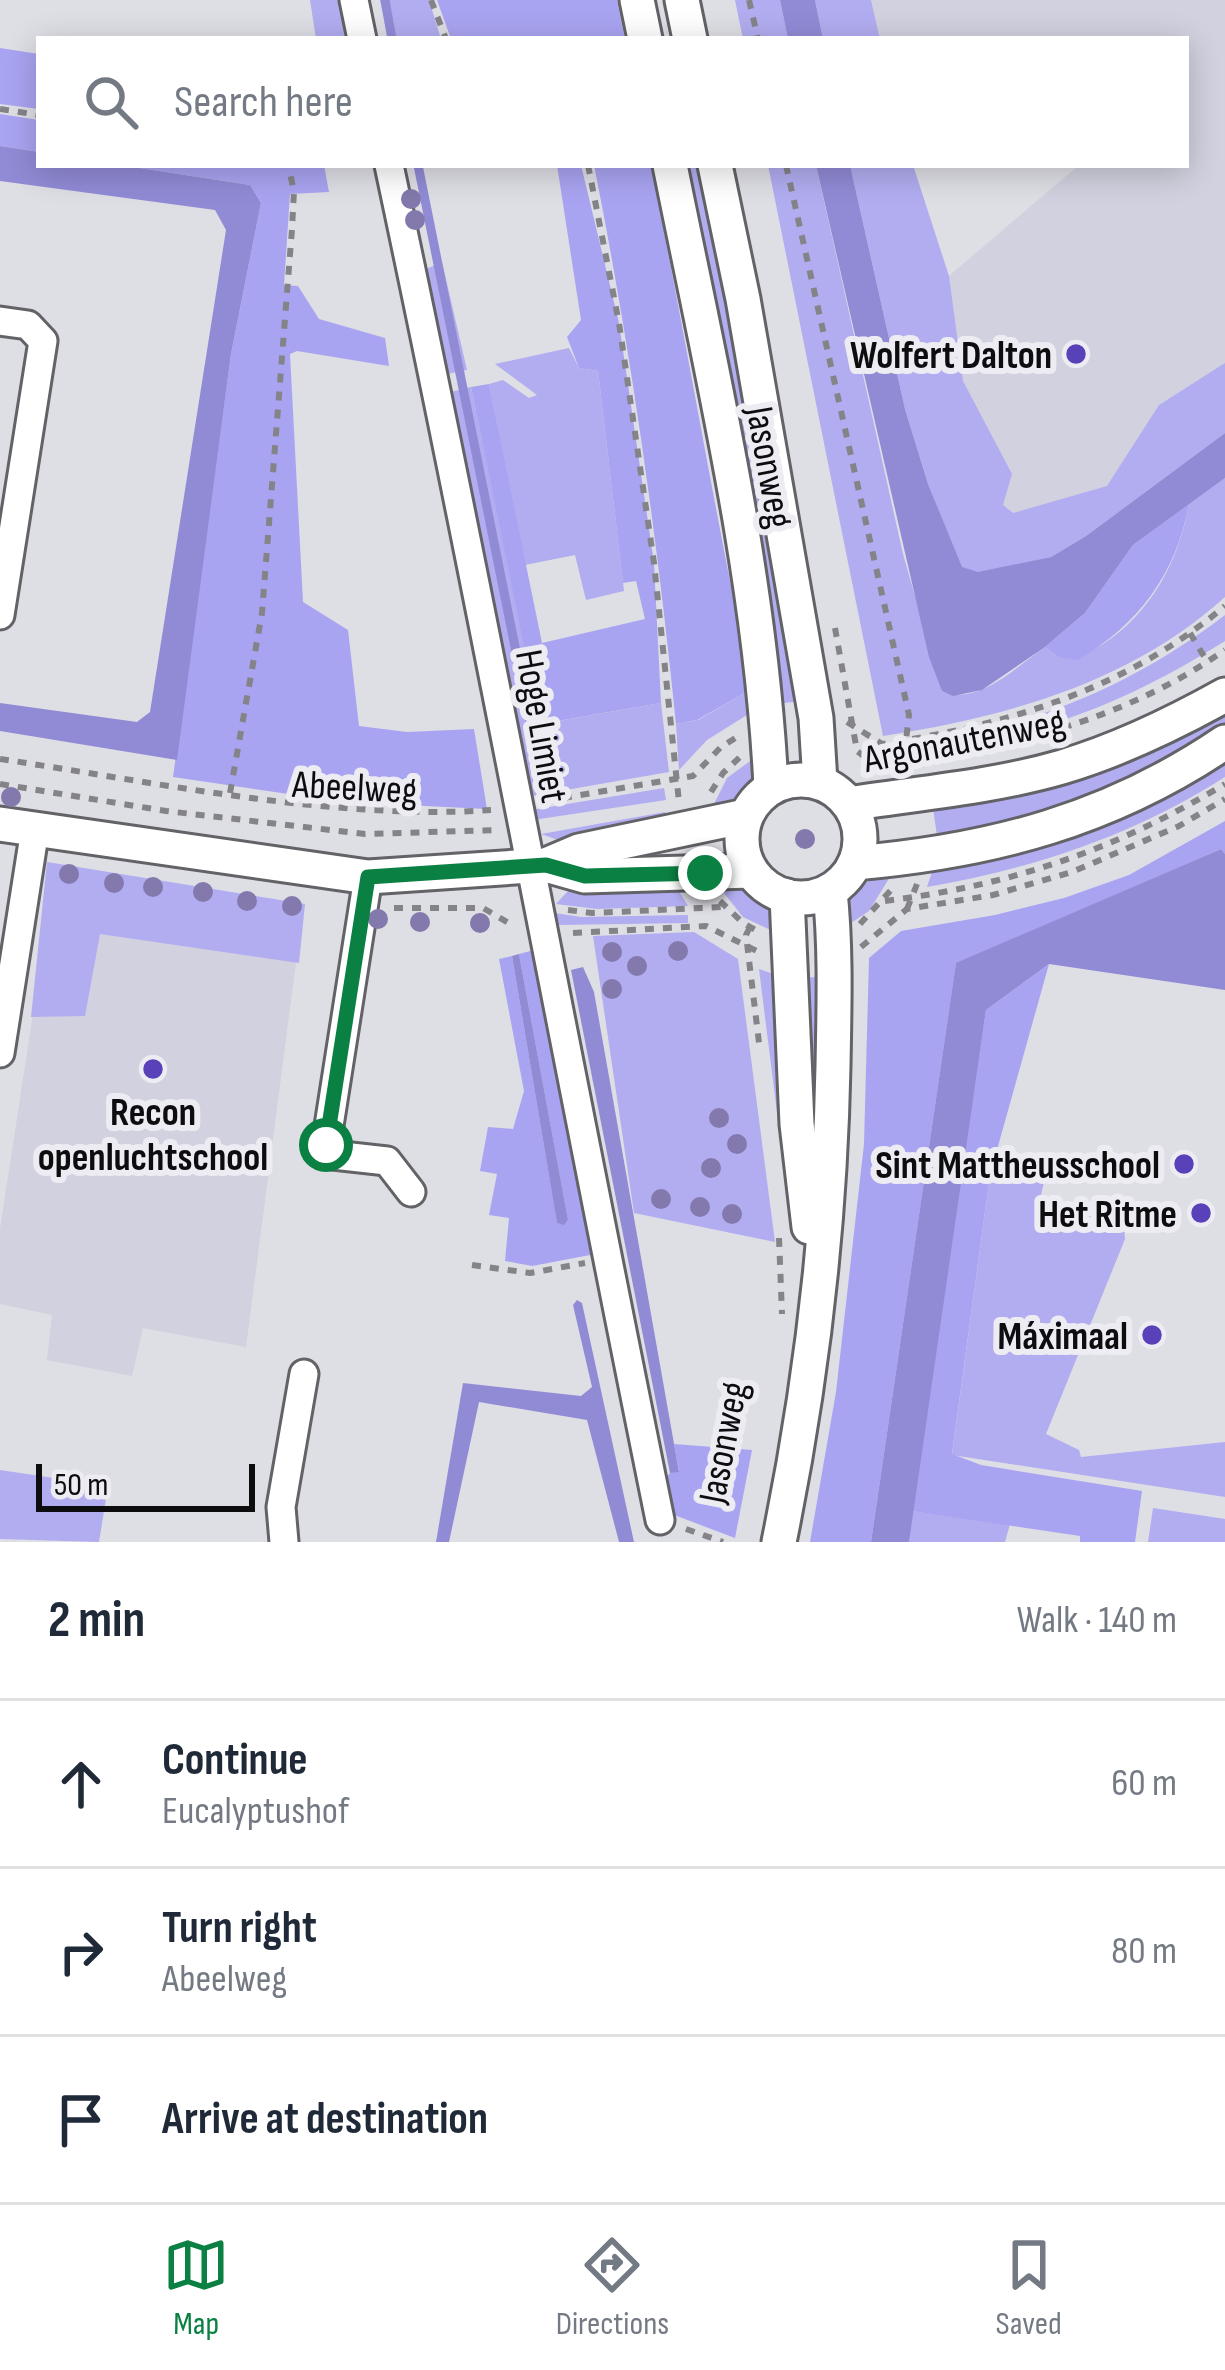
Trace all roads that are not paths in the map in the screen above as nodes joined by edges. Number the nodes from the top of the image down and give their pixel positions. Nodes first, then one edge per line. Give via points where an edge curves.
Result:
1 (354, 0) edge
2 (637, 0) edge
3 (682, 0) edge
4 (361, 36) edge
5 (644, 36) edge
6 (689, 36) edge
7 (390, 168) edge
8 (671, 168) edge
9 (717, 168) edge
10 (0, 320) edge
11 (0, 615) edge
12 (1225, 695) edge
13 (1225, 742) edge
14 (820, 782) junction
15 (771, 787) junction
16 (849, 804) junction
17 (746, 816) junction
18 (0, 824) edge
19 (35, 829) junction
20 (855, 863) junction
21 (538, 865) junction
22 (751, 871) junction
23 (366, 891) junction
24 (830, 891) junction
25 (787, 896) junction
26 (0, 1053) edge
27 (411, 1192) dead end
28 (818, 1300) junction
29 (304, 1374) dead end
30 (661, 1520) road end
31 (284, 1542) edge
32 (779, 1542) edge

1 - 4 street
2 - 5 street
3 - 6 street
7 - 21 street, Hoge Limiet via 521,817
8 - 15 street, Jasonweg via 736,500
9 - 14 street, Jasonweg
10 - 11 street via 28,325 43,341
12 - 16 street, Argonautenweg via 1061,767 980,785 890,774
13 - 20 street via 1087,815 1000,843
14 - 15 street
14 - 16 street
15 - 17 street
16 - 20 street via 860,833
17 - 21 street via 702,816
17 - 22 street via 742,844
18 - 19 street
19 - 23 street
19 - 26 street
20 - 24 street
21 - 22 street via 585,876
21 - 23 street
21 - 30 street, Hoge Limiet
22 - 25 street
23 - 27 street via 326,1145 333,1155 387,1161
24 - 25 street
24 - 28 street, Jasonweg via 832,1123
25 - 28 street, Jasonweg via 797,1124
28 - 32 street, Jasonweg
29 - 31 street via 281,1507

